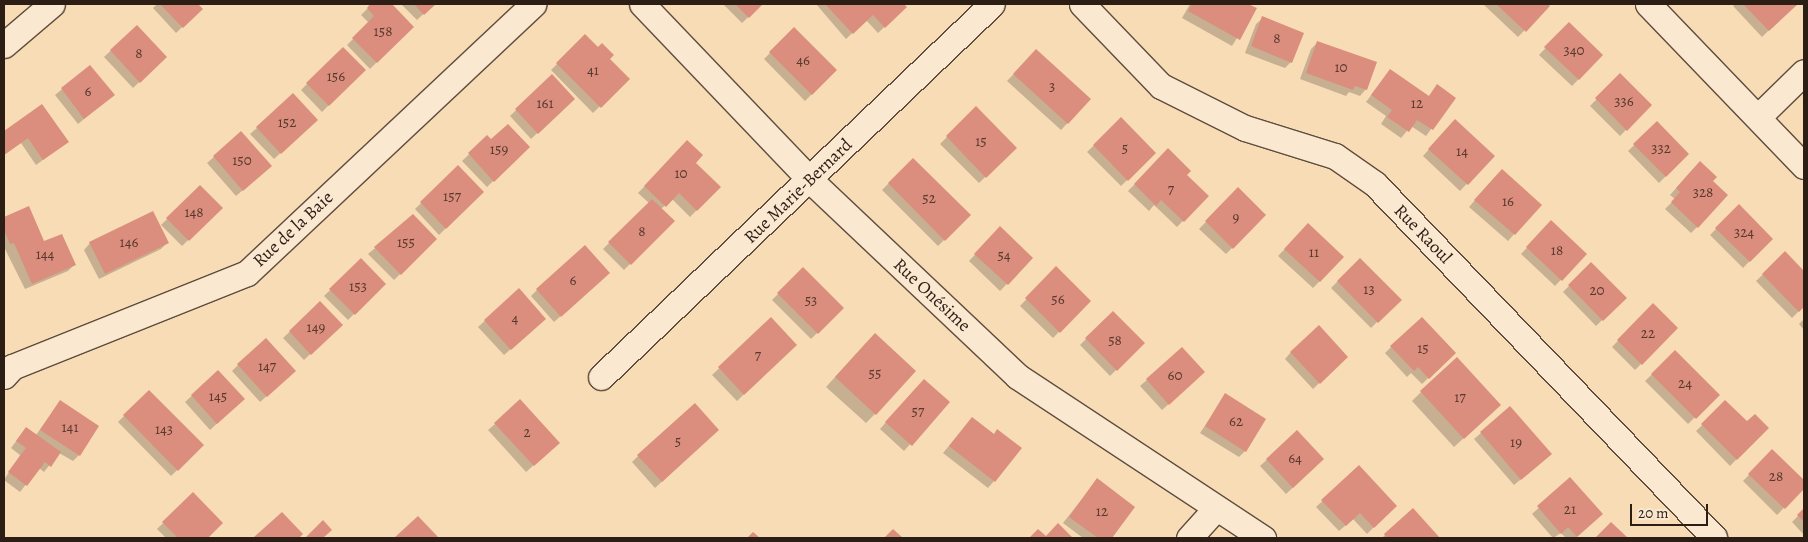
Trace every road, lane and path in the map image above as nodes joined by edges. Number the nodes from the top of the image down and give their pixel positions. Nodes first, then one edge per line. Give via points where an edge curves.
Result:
1 (52, 4) edge
2 (533, 4) edge
3 (642, 4) edge
4 (992, 4) edge
5 (1082, 4) edge
6 (1648, 4) edge
7 (4, 45) edge
8 (1804, 72) edge
9 (1758, 117) junction
10 (1804, 166) edge
11 (810, 180) junction
12 (6, 367) edge
13 (601, 377) dead end
14 (1215, 509) junction
15 (1189, 538) edge
16 (1263, 538) edge
17 (1714, 538) edge

1 - 7 street
2 - 12 street, Rue de la Baie via 247,273
3 - 11 street, Rue Onésime
4 - 11 street, Rue Marie-Bernard
5 - 17 street, Rue Raoul via 1161,86 1245,128 1335,156 1375,184
6 - 9 street
8 - 9 street
9 - 10 street
11 - 13 street, Rue Marie-Bernard
11 - 14 street, Rue Onésime via 1017,376
14 - 15 street
14 - 16 street, Rue Onésime

